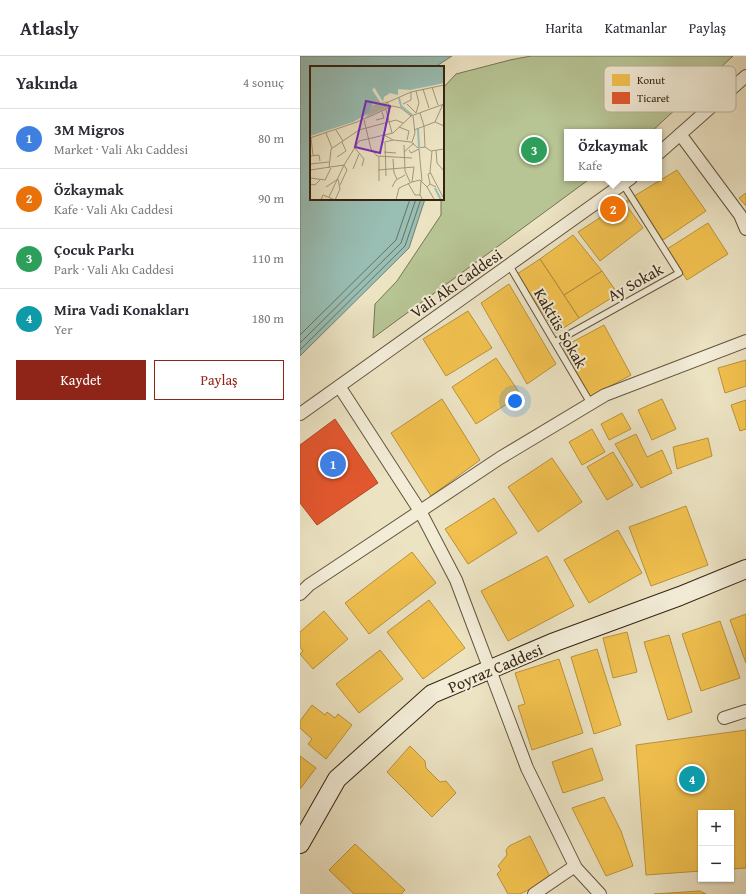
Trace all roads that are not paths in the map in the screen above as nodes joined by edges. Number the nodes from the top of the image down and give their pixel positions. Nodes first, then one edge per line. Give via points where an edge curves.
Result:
1 (746, 76) edge
2 (736, 85) edge
3 (705, 112) edge
4 (680, 134) junction
5 (662, 150) edge
6 (627, 181) edge
7 (746, 229) edge
8 (509, 265) junction
9 (746, 341) edge
10 (554, 342) junction
11 (339, 386) junction
12 (591, 404) junction
13 (300, 414) edge
14 (420, 511) junction
15 (742, 573) edge
16 (300, 594) edge
17 (491, 669) junction
18 (746, 712) edge
19 (724, 718) dead end
20 (300, 844) edge
21 (575, 866) junction
22 (534, 894) edge
23 (600, 894) edge

1 - 2 street
3 - 4 street
4 - 5 street
4 - 7 street via 740,215
6 - 8 street, Vali Akı Caddesi
6 - 10 lane, Ay Sokak via 679,273
8 - 10 lane, Kaktüs Sokak
8 - 11 street, Vali Akı Caddesi
9 - 12 street via 605,396
10 - 12 lane, Kaktüs Sokak
11 - 13 street, Vali Akı Caddesi
11 - 14 street
12 - 14 street via 500,458
14 - 16 street via 309,585
14 - 17 street via 456,580
15 - 17 street, Poyraz Caddesi via 552,643
17 - 20 street, Poyraz Caddesi via 432,694 337,779
17 - 21 street via 528,768
18 - 19 street
21 - 22 street
21 - 23 street

